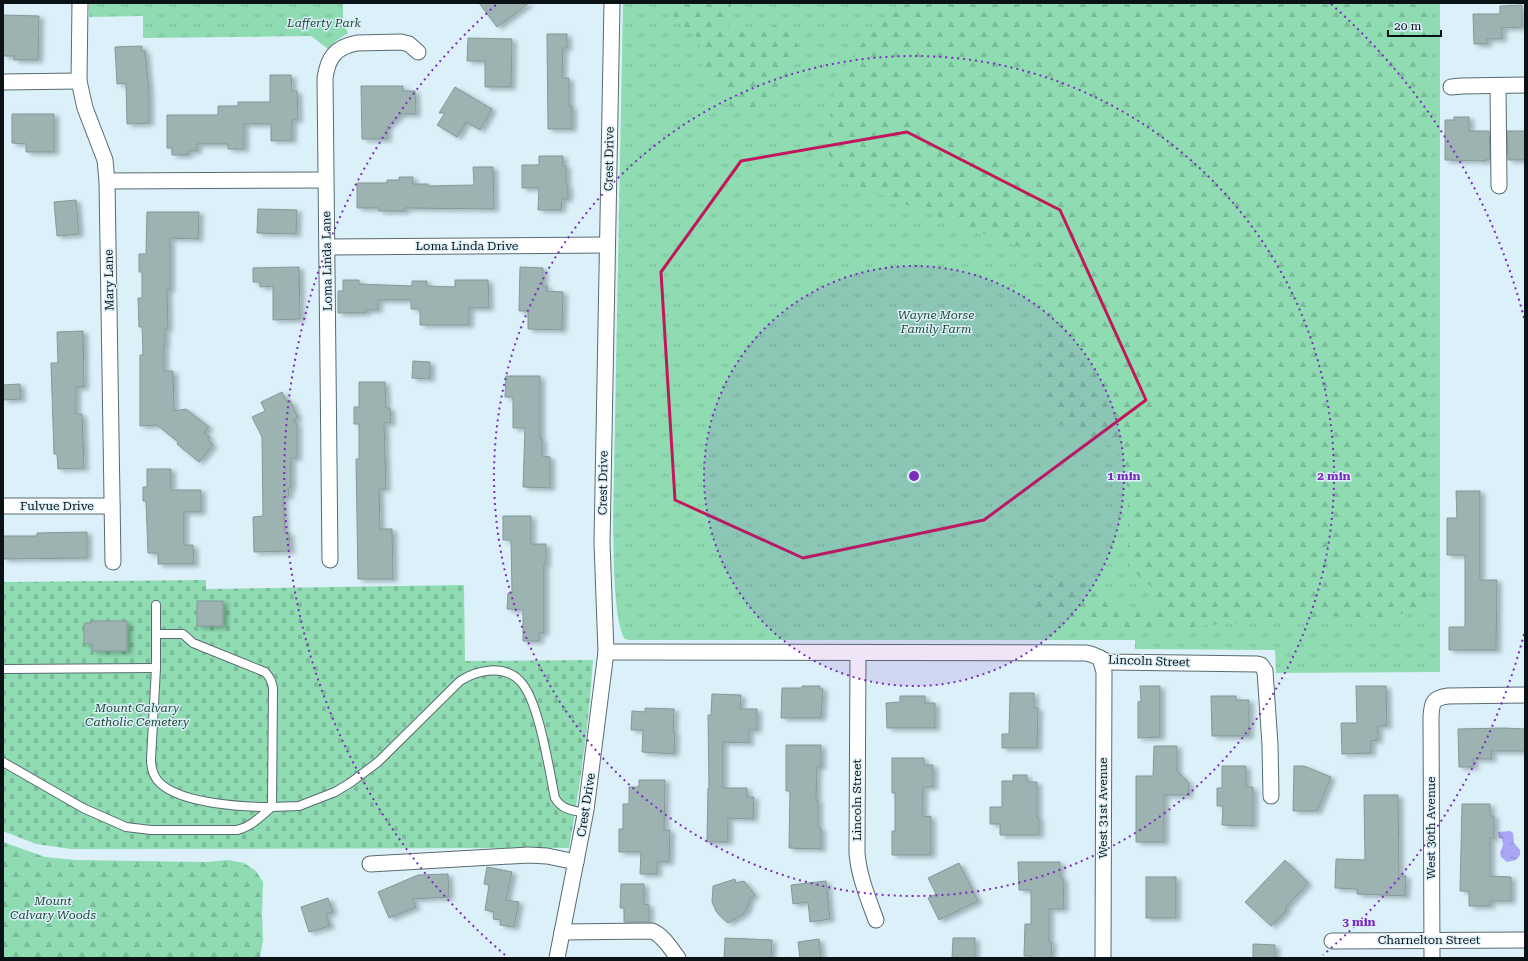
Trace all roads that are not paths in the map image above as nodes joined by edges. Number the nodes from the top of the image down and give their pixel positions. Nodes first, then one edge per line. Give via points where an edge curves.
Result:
1 (80, 3) edge
2 (612, 3) edge
3 (418, 52) dead end
4 (79, 81) junction
5 (3, 82) edge
6 (1525, 85) edge
7 (1498, 86) junction
8 (1451, 87) dead end
9 (325, 180) junction
10 (107, 181) junction
11 (1499, 186) dead end
12 (607, 245) junction
13 (328, 247) junction
14 (3, 506) edge
15 (112, 506) junction
16 (330, 560) dead end
17 (113, 562) dead end
18 (156, 605) dead end
19 (156, 634) junction
20 (606, 652) junction
21 (858, 653) junction
22 (1100, 658) junction
23 (156, 668) junction
24 (3, 669) edge
25 (1525, 695) edge
26 (3, 762) edge
27 (1271, 796) dead end
28 (272, 807) junction
29 (586, 813) junction
30 (576, 862) junction
31 (370, 864) dead end
32 (876, 920) dead end
33 (562, 932) junction
34 (1432, 940) junction
35 (1525, 940) edge
36 (1332, 941) dead end
37 (557, 958) edge
38 (678, 958) edge
39 (1103, 958) edge
40 (1432, 958) edge

1 - 4 street, Mary Lane
2 - 12 street, Crest Drive
3 - 9 street, Loma Linda Lane via 409,44 400,42 357,43 343,47 332,55 325,78
4 - 5 street
4 - 10 street, Mary Lane via 85,108 105,160
6 - 7 street
7 - 8 street
7 - 11 street
9 - 10 street
9 - 13 street, Loma Linda Lane
10 - 15 street, Mary Lane
12 - 13 street, Loma Linda Drive
12 - 20 street, Crest Drive via 602,543
13 - 16 street, Loma Linda Lane
14 - 15 street, Fulvue Drive
15 - 17 street, Mary Lane
18 - 19 lane
19 - 23 lane
19 - 28 lane via 183,634 193,643 265,672 271,679
20 - 21 street, Lincoln Street
20 - 29 street, Crest Drive
21 - 22 street, Lincoln Street via 1086,653
21 - 32 street, Lincoln Street via 858,870
22 - 27 street, Lincoln Street via 1109,662 1261,665 1265,671
22 - 39 street, West 31st Avenue via 1104,672
23 - 24 lane
23 - 28 lane via 151,759 156,779 172,791 208,802 241,807
25 - 34 street, West 30th Avenue via 1454,695 1435,699 1431,716
26 - 28 lane via 83,808 133,828 245,829
28 - 29 lane via 299,806 345,786 378,762 460,681 478,672 498,671 506,672 521,681 531,699 558,803 562,807
29 - 30 street, Crest Drive
30 - 31 street via 528,855
30 - 33 street, Crest Drive
33 - 37 street, Crest Drive
33 - 38 street via 652,931 662,938
34 - 35 street, Charnelton Street
34 - 36 street, Charnelton Street
34 - 40 street, West 30th Avenue

